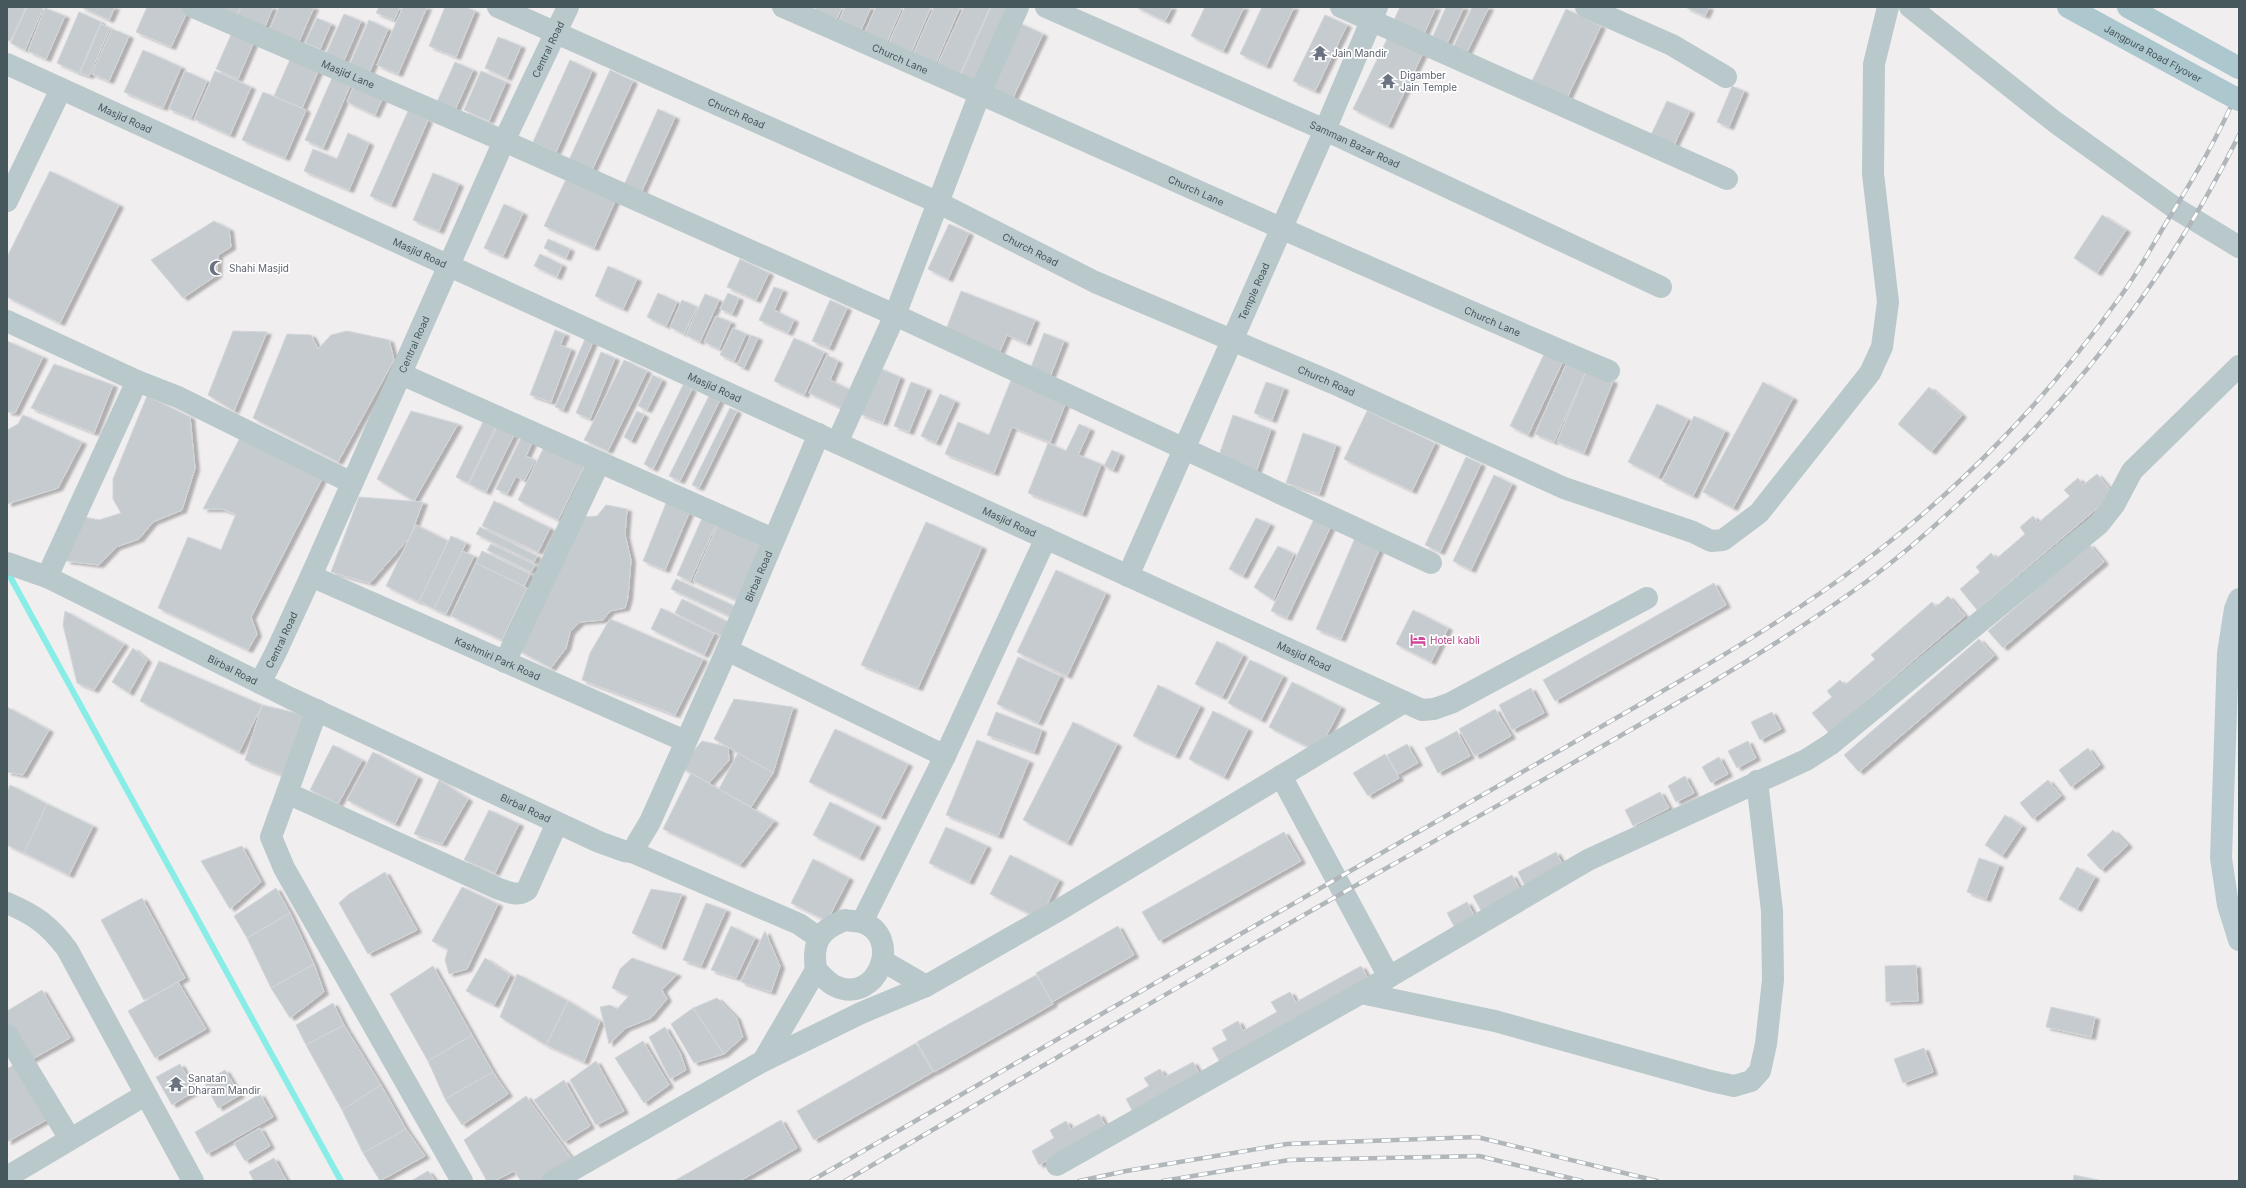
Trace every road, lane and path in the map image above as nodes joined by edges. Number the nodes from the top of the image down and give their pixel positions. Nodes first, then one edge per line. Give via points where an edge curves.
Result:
1 (193, 7) edge
2 (498, 7) edge
3 (568, 7) edge
4 (783, 7) edge
5 (1018, 7) edge
6 (1046, 7) edge
7 (1341, 7) edge
8 (1586, 7) edge
9 (1888, 7) edge
10 (1910, 7) edge
11 (2068, 7) edge
12 (2128, 7) edge
13 (1374, 14) edge
14 (557, 32) junction
15 (7, 64) edge
16 (2239, 68) edge
17 (1726, 77) dead end
18 (61, 89) junction
19 (980, 93) junction
20 (2239, 100) edge
21 (1325, 130) junction
22 (504, 141) junction
23 (1727, 179) dead end
24 (7, 201) edge
25 (938, 203) junction
26 (1280, 228) junction
27 (2239, 247) edge
28 (449, 266) junction
29 (1660, 287) dead end
30 (895, 315) junction
31 (7, 321) edge
32 (1232, 340) junction
33 (2239, 366) edge
34 (1609, 371) dead end
35 (400, 374) junction
36 (137, 381) junction
37 (828, 439) junction
38 (1185, 450) junction
39 (598, 463) junction
40 (352, 483) junction
41 (1046, 538) junction
42 (773, 539) junction
43 (7, 563) edge
44 (1430, 563) dead end
45 (38, 574) junction
46 (311, 576) junction
47 (1128, 576) junction
48 (1647, 598) dead end
49 (2239, 599) edge
50 (727, 650) junction
51 (505, 662) junction
52 (260, 683) junction
53 (1413, 706) junction
54 (317, 710) junction
55 (685, 741) junction
56 (945, 756) junction
57 (1280, 776) junction
58 (1757, 781) junction
59 (287, 793) junction
60 (557, 823) junction
61 (632, 852) junction
62 (7, 903) edge
63 (862, 922) junction
64 (819, 938) junction
65 (2239, 940) edge
66 (883, 961) junction
67 (816, 970) junction
68 (1388, 977) junction
69 (926, 986) junction
70 (1361, 993) junction
71 (10, 1047) edge
72 (763, 1061) junction
73 (145, 1095) junction
74 (70, 1139) junction
75 (1057, 1165) dead end
76 (7, 1176) edge
77 (193, 1181) edge
78 (462, 1181) edge
79 (553, 1181) edge

1 - 22 street, Masjid Lane
2 - 14 street, Church Road
3 - 14 street, Central Road
4 - 19 street, Church Lane
5 - 19 street, Birbal Road
6 - 21 street, Samman Bazar Road
7 - 13 street
8 - 17 street via 1672,45
9 - 32 street, Church Road via 1874,64 1873,174 1888,302 1882,347 1870,373 1759,512 1723,540 1711,541 1693,532 1564,488
10 - 27 street via 2056,122 2175,208
11 - 20 main road, Jangpura Road Flyover, bridge
12 - 16 main road
13 - 21 street, Temple Road
13 - 23 street
14 - 22 street, Central Road
14 - 25 street, Church Road
15 - 18 street, Masjid Road
18 - 24 street
18 - 28 street, Masjid Road
19 - 25 street, Birbal Road
19 - 26 street, Church Lane
21 - 26 street, Temple Road
21 - 29 street, Samman Bazar Road
22 - 28 street, Central Road
22 - 30 street, Masjid Lane
25 - 30 street, Birbal Road
25 - 32 street, Church Road via 1095,282
26 - 32 street, Temple Road
26 - 34 street, Church Lane
28 - 35 street, Central Road
28 - 37 street, Masjid Road
30 - 37 street, Birbal Road
30 - 38 street, Masjid Lane
31 - 36 street
32 - 38 street, Temple Road
33 - 58 street via 2132,471 2114,505 2099,524 1831,744 1806,760
35 - 39 street
35 - 40 street, Central Road
36 - 40 street via 178,397
36 - 45 street
37 - 41 street, Masjid Road
37 - 42 street, Birbal Road
38 - 44 street, Masjid Lane
38 - 47 street, Temple Road
39 - 42 street
39 - 51 street
40 - 46 street, Central Road
41 - 47 street, Masjid Road
41 - 56 street
42 - 50 street, Birbal Road
43 - 45 street, Birbal Road
45 - 52 street, Birbal Road
46 - 51 street, Kashmiri Park Road
46 - 52 street, Central Road
47 - 53 street, Masjid Road
48 - 53 street via 1451,702 1434,709
49 - 65 main road via 2228,653 2221,858 2228,905
50 - 55 street, Birbal Road
50 - 56 street
51 - 55 street, Kashmiri Park Road
52 - 54 street, Birbal Road
53 - 57 street
54 - 59 street
54 - 60 street, Birbal Road
55 - 61 street, Birbal Road via 650,822
56 - 63 street
57 - 68 street
57 - 69 street via 1054,913
58 - 68 street via 1588,860
58 - 70 street via 1772,911 1773,980 1766,1044 1760,1071 1750,1081 1734,1086 1711,1081 1495,1021
59 - 60 street via 515,894 522,894 527,890
59 - 78 street via 271,837 284,868
60 - 61 street, Birbal Road via 624,852
61 - 64 street via 799,924
62 - 73 street via 25,911 52,929 67,949
63 - 64 street via 845,920 830,926
63 - 66 street via 875,931 882,945
64 - 67 street via 815,958
66 - 67 street via 877,975 865,985 850,989 835,986
66 - 69 street
67 - 72 street
68 - 70 street
69 - 72 street via 861,1013
70 - 75 street
71 - 74 street
72 - 79 street
73 - 74 street
73 - 77 street
74 - 76 street

